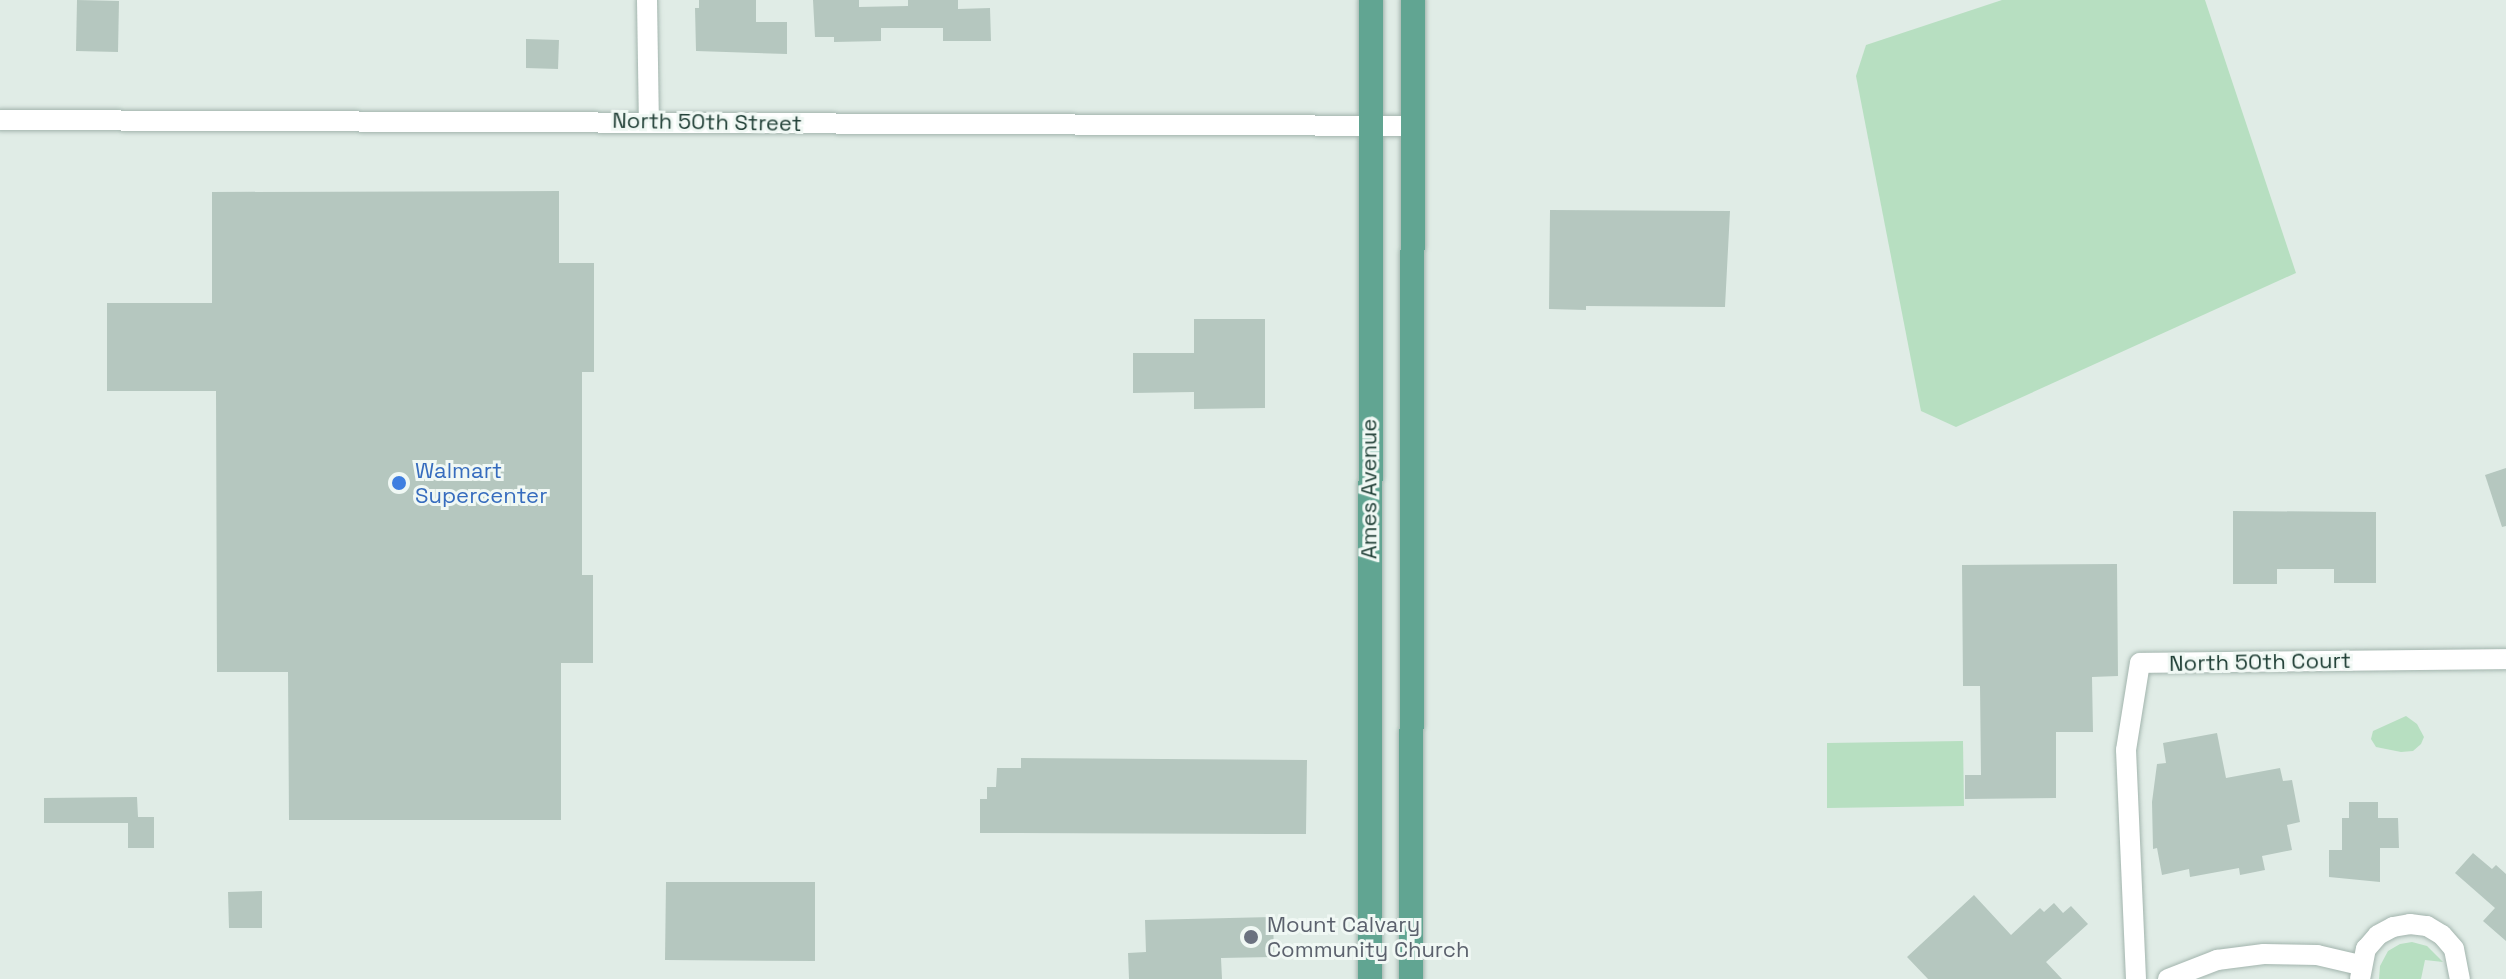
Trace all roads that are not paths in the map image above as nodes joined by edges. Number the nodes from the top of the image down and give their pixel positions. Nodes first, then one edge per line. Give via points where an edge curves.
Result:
1 (647, 0) edge
2 (1371, 0) edge
3 (1413, 0) edge
4 (0, 120) edge
5 (649, 121) junction
6 (1371, 125) junction
7 (1414, 126) junction
8 (2506, 659) edge
9 (2360, 972) edge
10 (1370, 979) edge
11 (1411, 979) edge
12 (2136, 979) edge
13 (2168, 979) edge
14 (2460, 979) edge

1 - 5 street
2 - 6 main road, Ames Avenue
3 - 7 main road, Ames Avenue
4 - 5 street, North 50th Street
5 - 6 street, North 50th Street
6 - 7 street, North 50th Street
6 - 10 main road, Ames Avenue
7 - 11 main road, Ames Avenue
8 - 12 street, North 50th Court via 2140,663 2126,750
9 - 13 street via 2317,955 2264,954 2217,960
9 - 14 street via 2366,949 2378,935 2410,924 2442,935 2454,949

